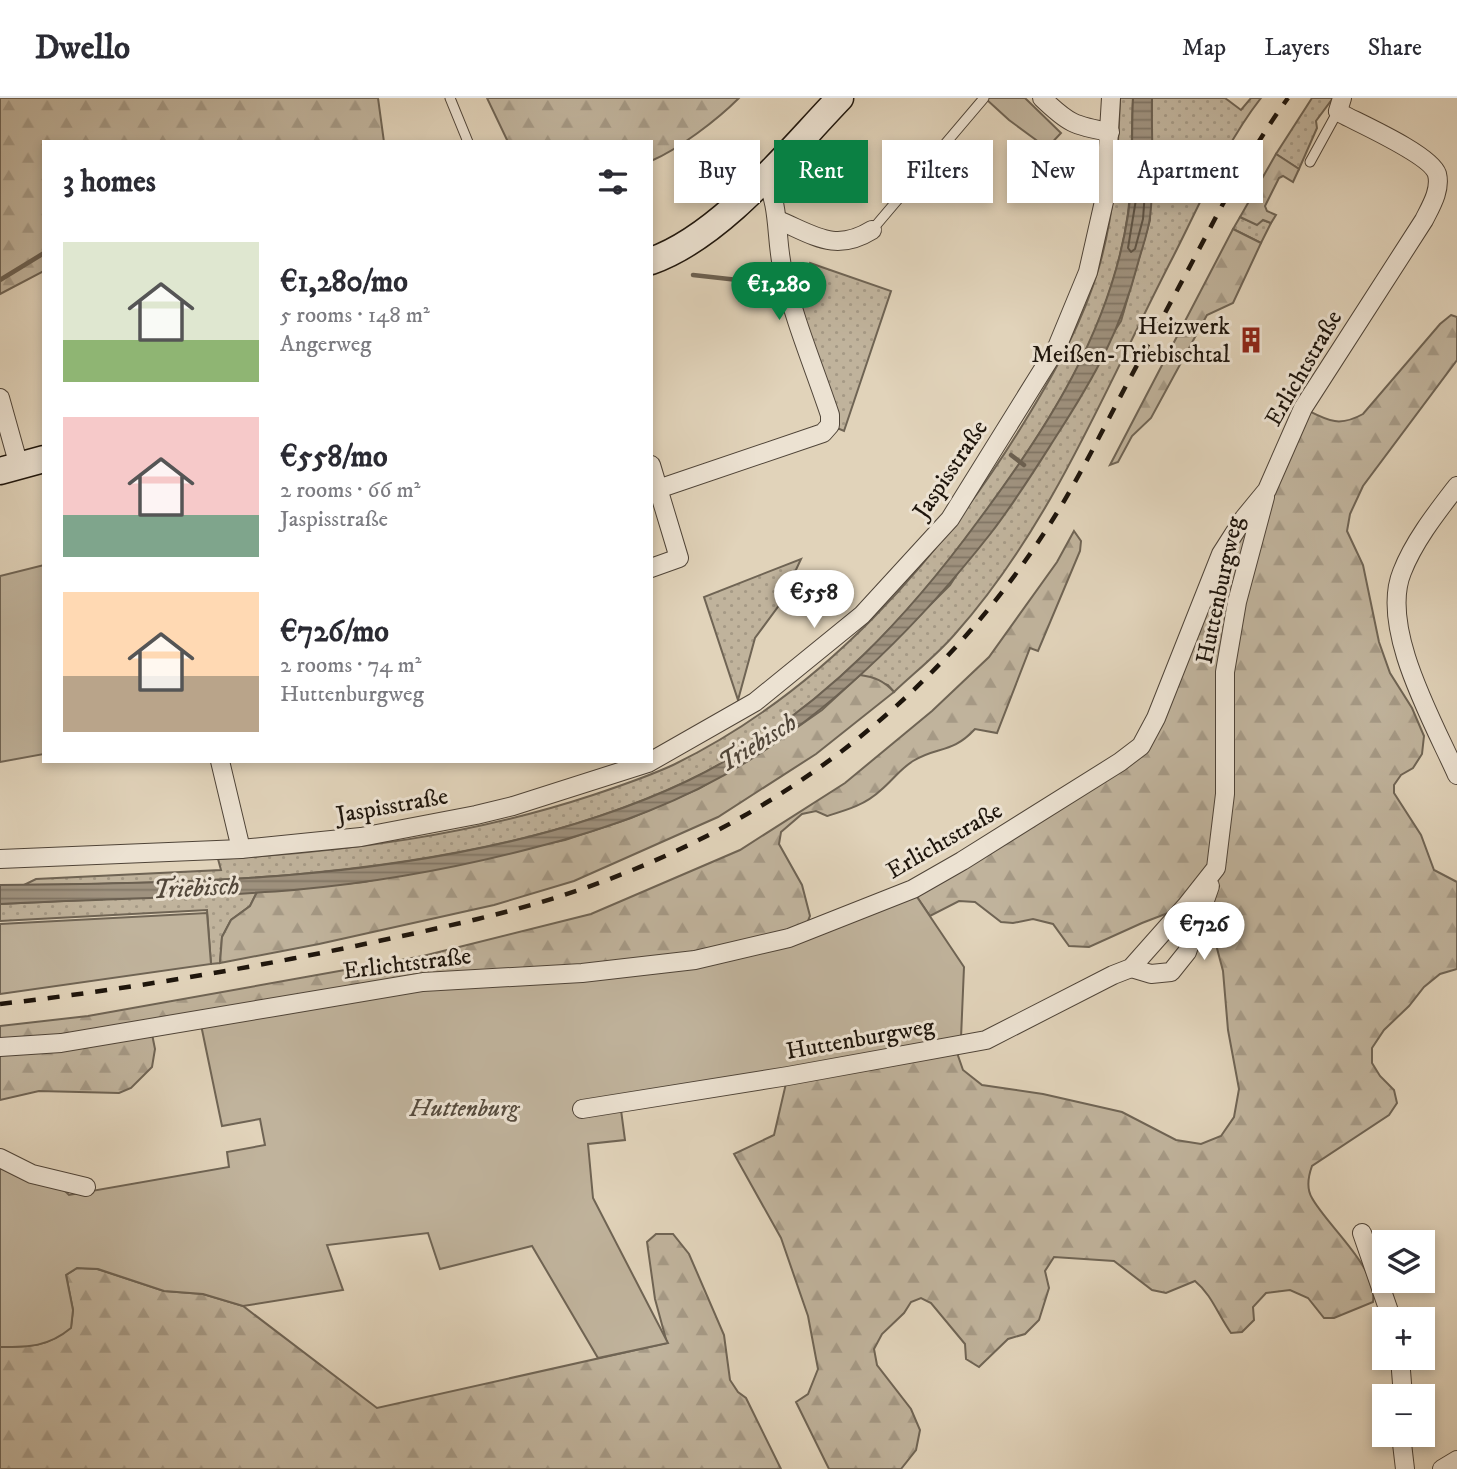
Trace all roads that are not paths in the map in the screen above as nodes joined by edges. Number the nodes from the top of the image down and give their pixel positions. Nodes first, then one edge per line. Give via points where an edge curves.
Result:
1 (450, 98) edge
2 (840, 98) edge
3 (984, 98) edge
4 (1042, 98) edge
5 (1111, 98) edge
6 (1341, 108) edge
7 (1110, 132) junction
8 (467, 140) edge
9 (1310, 162) dead end
10 (765, 176) junction
11 (778, 220) junction
12 (872, 230) joint
13 (653, 260) edge
14 (0, 398) edge
15 (21, 465) edge
16 (653, 476) edge
17 (1457, 486) edge
18 (1267, 490) junction
19 (658, 502) edge
20 (653, 567) edge
21 (653, 760) edge
22 (220, 763) edge
23 (648, 763) edge
24 (1457, 775) edge
25 (241, 849) junction
26 (0, 859) edge
27 (1216, 868) junction
28 (1131, 968) junction
29 (0, 1047) edge
30 (582, 1109) dead end
31 (0, 1158) edge
32 (86, 1187) dead end
33 (1362, 1233) dead end
34 (1388, 1307) edge
35 (1402, 1447) edge
36 (1457, 1460) edge
37 (1405, 1469) edge
38 (1442, 1469) edge

1 - 8 lane
2 - 10 main road
3 - 12 lane
4 - 7 street via 1065,119
5 - 7 street, Jaspisstraße
6 - 9 lane
6 - 18 street, Erlichtstraße via 1427,161 1438,176 1438,187 1424,220 1303,408
7 - 21 street, Jaspisstraße via 1105,197 1087,272 1057,346 950,520 862,615 755,702
10 - 11 street
10 - 13 main road via 720,220 684,246
11 - 12 street via 836,243
11 - 19 street via 785,279 830,425 822,433
14 - 15 street
16 - 19 street
17 - 24 street via 1413,549 1396,592 1402,644
18 - 27 street, Huttenburgweg via 1237,602 1225,672 1225,794
18 - 29 street, Erlichtstraße via 1221,554 1141,746 962,861 901,894 789,938 695,960 582,973 424,982 72,1041
19 - 20 street via 679,558
22 - 25 street
23 - 25 street, Jaspisstraße via 476,815 362,837
25 - 26 street, Jaspisstraße
27 - 28 street, Huttenburgweg
27 - 28 street, Huttenburgweg via 1187,952 1171,972 1150,974
28 - 30 street, Huttenburgweg via 986,1040
31 - 32 street via 32,1174
33 - 34 street
35 - 37 street
36 - 38 street

